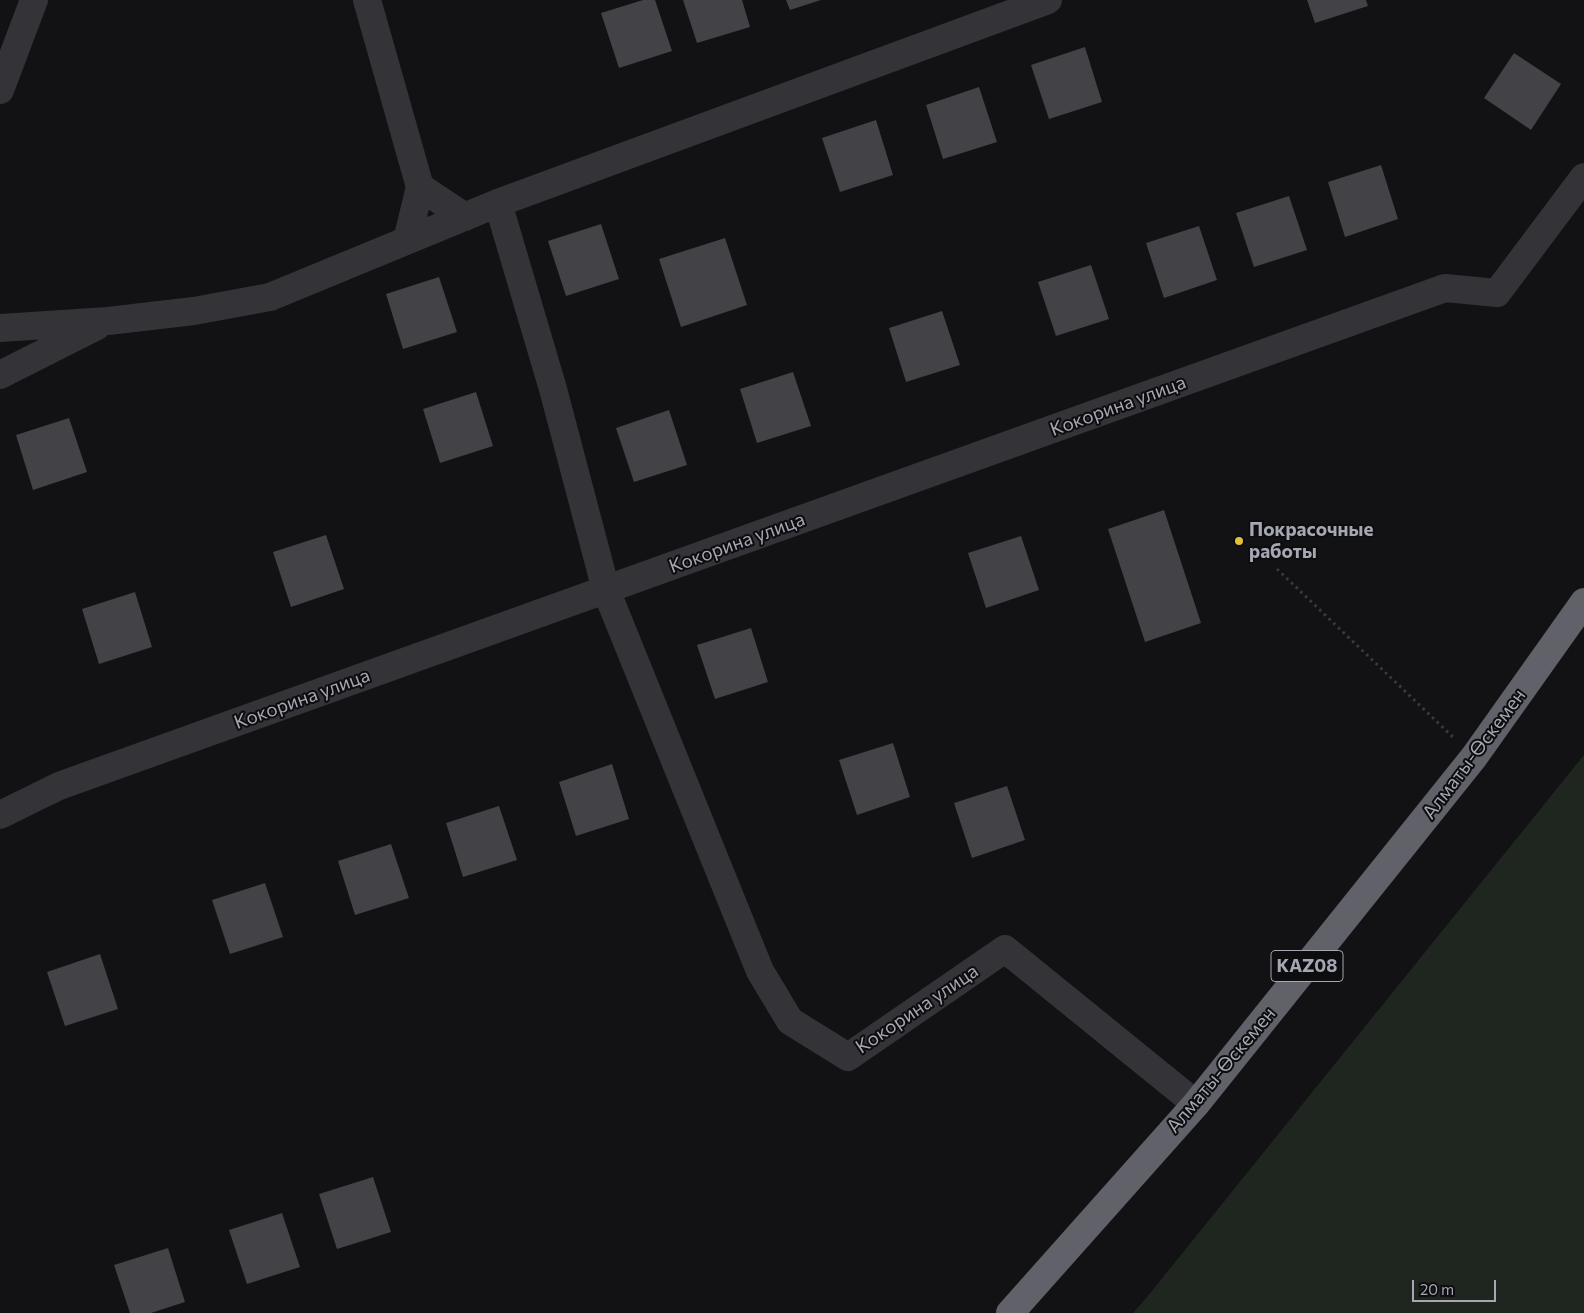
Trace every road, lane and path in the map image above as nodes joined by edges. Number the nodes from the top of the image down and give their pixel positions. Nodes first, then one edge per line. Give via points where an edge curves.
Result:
1 (34, 0) edge
2 (368, 0) edge
3 (1048, 0) edge
4 (0, 90) edge
5 (1584, 177) edge
6 (420, 187) junction
7 (498, 203) junction
8 (465, 217) junction
9 (407, 240) junction
10 (108, 321) junction
11 (0, 328) edge
12 (0, 375) edge
13 (1277, 569) dead end
14 (606, 590) junction
15 (1584, 602) edge
16 (1474, 757) junction
17 (0, 815) edge
18 (1196, 1104) junction
19 (1010, 1313) edge

1 - 4 street
2 - 6 street
3 - 7 street
5 - 14 street, Кокорина улица via 1497,293 1445,288
6 - 8 street
6 - 9 street
7 - 8 street
7 - 14 street via 553,389
8 - 9 street
9 - 10 street via 270,297
10 - 11 street
10 - 12 street
13 - 16 path
14 - 17 street, Кокорина улица via 59,786
14 - 18 street, Кокорина улица via 760,971 790,1020 848,1057 1005,949
15 - 16 highway, Алматы-Өскемен / KAZ08
16 - 18 highway, Алматы-Өскемен / KAZ08
18 - 19 highway, Алматы-Өскемен / KAZ08

